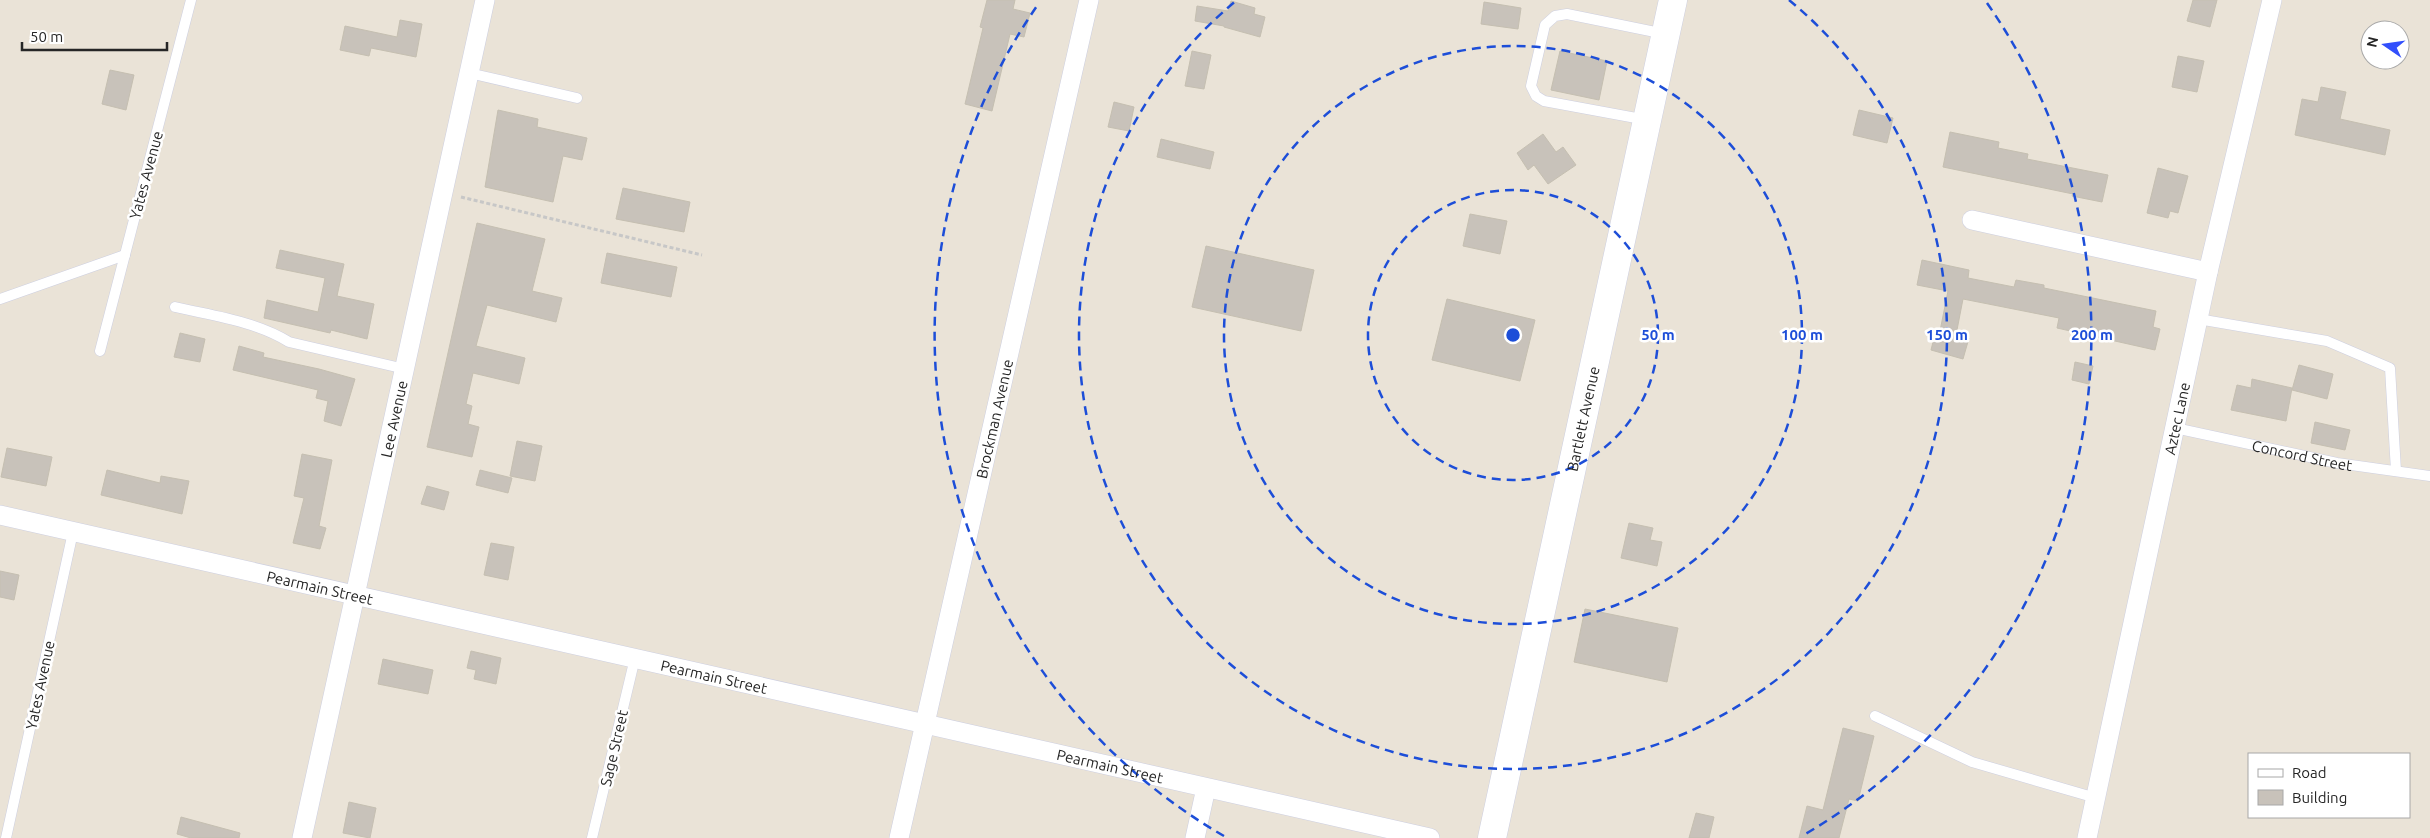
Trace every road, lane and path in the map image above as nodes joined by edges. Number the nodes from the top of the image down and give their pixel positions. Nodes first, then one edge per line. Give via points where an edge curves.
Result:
1 (191, 0) edge
2 (486, 0) edge
3 (1089, 0) edge
4 (1673, 0) edge
5 (2272, 0) edge
6 (1666, 34) junction
7 (469, 74) junction
8 (577, 98) dead end
9 (1647, 120) junction
10 (443, 193) junction
11 (1972, 220) dead end
12 (125, 255) junction
13 (702, 255) dead end
14 (2208, 272) junction
15 (0, 298) edge
16 (175, 307) dead end
17 (2198, 319) junction
18 (100, 351) dead end
19 (405, 369) junction
20 (2175, 428) junction
21 (2396, 471) junction
22 (2430, 476) edge
23 (0, 515) edge
24 (73, 532) junction
25 (355, 595) junction
26 (635, 658) junction
27 (1875, 716) dead end
28 (925, 724) junction
29 (1206, 788) junction
30 (2096, 798) junction
31 (6, 838) edge
32 (302, 838) edge
33 (592, 838) edge
34 (899, 838) edge
35 (1195, 838) edge
36 (1430, 838) edge
37 (1492, 838) edge
38 (2087, 838) edge

1 - 12 lane, Yates Avenue
2 - 7 street, Lee Avenue
3 - 28 street, Brockman Avenue
4 - 6 street, Bartlett Avenue
5 - 14 street, Aztec Lane
6 - 9 street, Bartlett Avenue
6 - 9 lane via 1566,14 1554,16 1545,25 1531,86 1536,96 1544,101
7 - 8 lane
7 - 10 street, Lee Avenue
9 - 37 street, Bartlett Avenue
10 - 13 path
10 - 19 street, Lee Avenue
11 - 14 street
12 - 15 lane
12 - 18 lane, Yates Avenue
14 - 17 street, Aztec Lane
16 - 19 lane via 249,324 289,342
17 - 20 street, Aztec Lane
17 - 21 lane via 2327,341 2390,368
19 - 25 street, Lee Avenue
20 - 21 lane, Concord Street via 2337,463
20 - 30 street, Aztec Lane
21 - 22 lane, Concord Street
23 - 24 street, Pearmain Street
24 - 25 street, Pearmain Street
24 - 31 lane, Yates Avenue
25 - 26 street, Pearmain Street
25 - 32 street, Lee Avenue
26 - 28 street, Pearmain Street
26 - 33 lane, Sage Street
27 - 30 lane via 1972,762
28 - 29 street, Pearmain Street
28 - 34 street, Brockman Avenue
29 - 35 street
29 - 36 street, Pearmain Street
30 - 38 street, Aztec Lane

